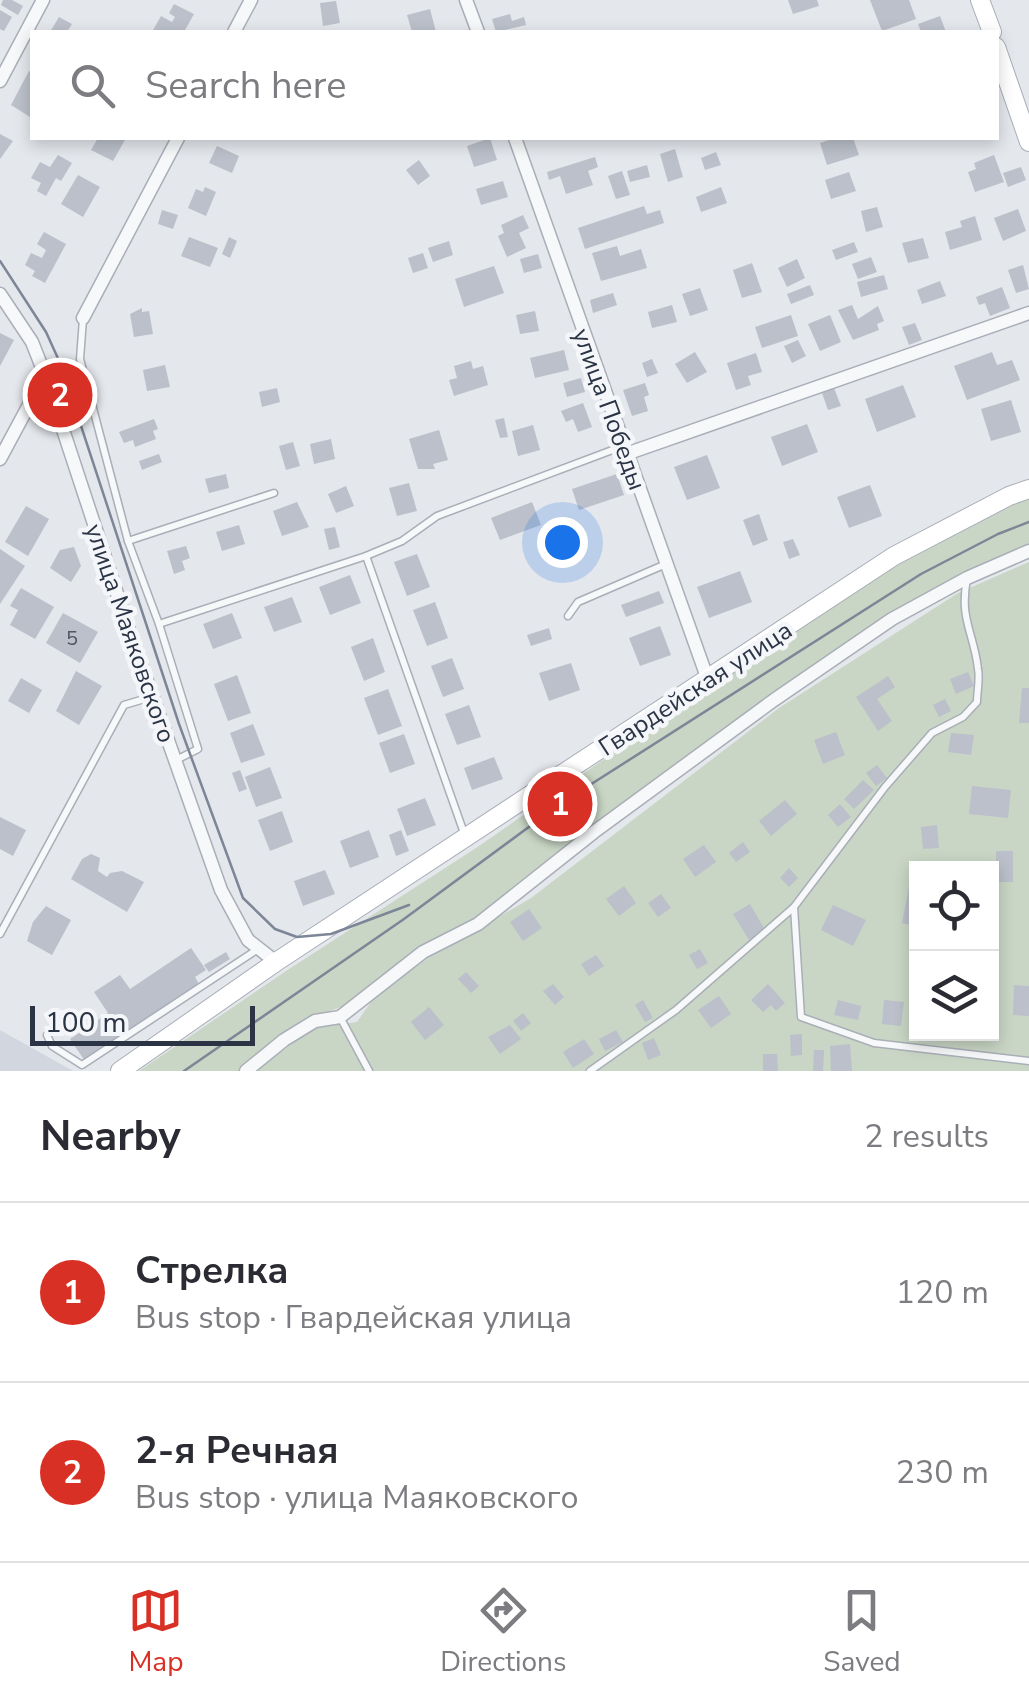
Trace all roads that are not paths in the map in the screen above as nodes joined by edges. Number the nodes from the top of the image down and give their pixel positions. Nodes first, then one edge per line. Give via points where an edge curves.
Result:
1 (43, 0) edge
2 (251, 0) edge
3 (466, 0) edge
4 (980, 0) edge
5 (235, 30) edge
6 (477, 30) edge
7 (991, 30) edge
8 (999, 56) edge
9 (0, 81) edge
10 (177, 140) edge
11 (515, 140) edge
12 (1029, 142) edge
13 (0, 294) edge
14 (1029, 313) edge
15 (83, 318) joint
16 (46, 375) junction
17 (625, 450) junction
18 (0, 459) edge
19 (1029, 489) edge
20 (274, 493) dead end
21 (128, 542) junction
22 (1029, 550) edge
23 (366, 556) junction
24 (666, 564) junction
25 (967, 578) junction
26 (568, 616) dead end
27 (159, 624) junction
28 (708, 680) junction
29 (152, 697) junction
30 (175, 760) junction
31 (466, 838) junction
32 (794, 907) junction
33 (0, 934) edge
34 (259, 948) junction
35 (276, 962) junction
36 (340, 1017) junction
37 (47, 1035) dead end
38 (1029, 1061) edge
39 (120, 1071) edge
40 (246, 1071) edge
41 (370, 1071) edge
42 (590, 1071) edge

1 - 9 street
2 - 5 street
3 - 6 street
4 - 7 main road
8 - 12 main road
10 - 15 street
11 - 17 street, улица Победы
13 - 16 street, улица Маяковского
14 - 17 street
15 - 21 lane via 80,359
16 - 18 street
16 - 29 street, улица Маяковского
17 - 23 lane via 437,516
17 - 24 street, улица Победы
19 - 28 main road, Гвардейская улица via 894,556
20 - 21 lane
21 - 27 lane
22 - 25 street
23 - 27 lane
23 - 31 lane
24 - 26 lane via 578,602
24 - 28 street, улица Победы
25 - 32 lane via 963,600 978,668 977,702 932,733
25 - 36 street via 774,700 478,924 423,952
27 - 30 lane via 198,749
28 - 31 main road, Гвардейская улица
29 - 30 street, улица Маяковского
29 - 33 lane via 124,705
30 - 34 street, улица Маяковского via 220,890
31 - 35 main road, Гвардейская улица
32 - 38 lane via 801,1016 874,1043
32 - 42 lane via 676,1010
34 - 35 street, улица Маяковского
34 - 37 lane via 82,1065 52,1046
35 - 39 main road, Гвардейская улица
36 - 40 street via 316,1021
36 - 41 lane

